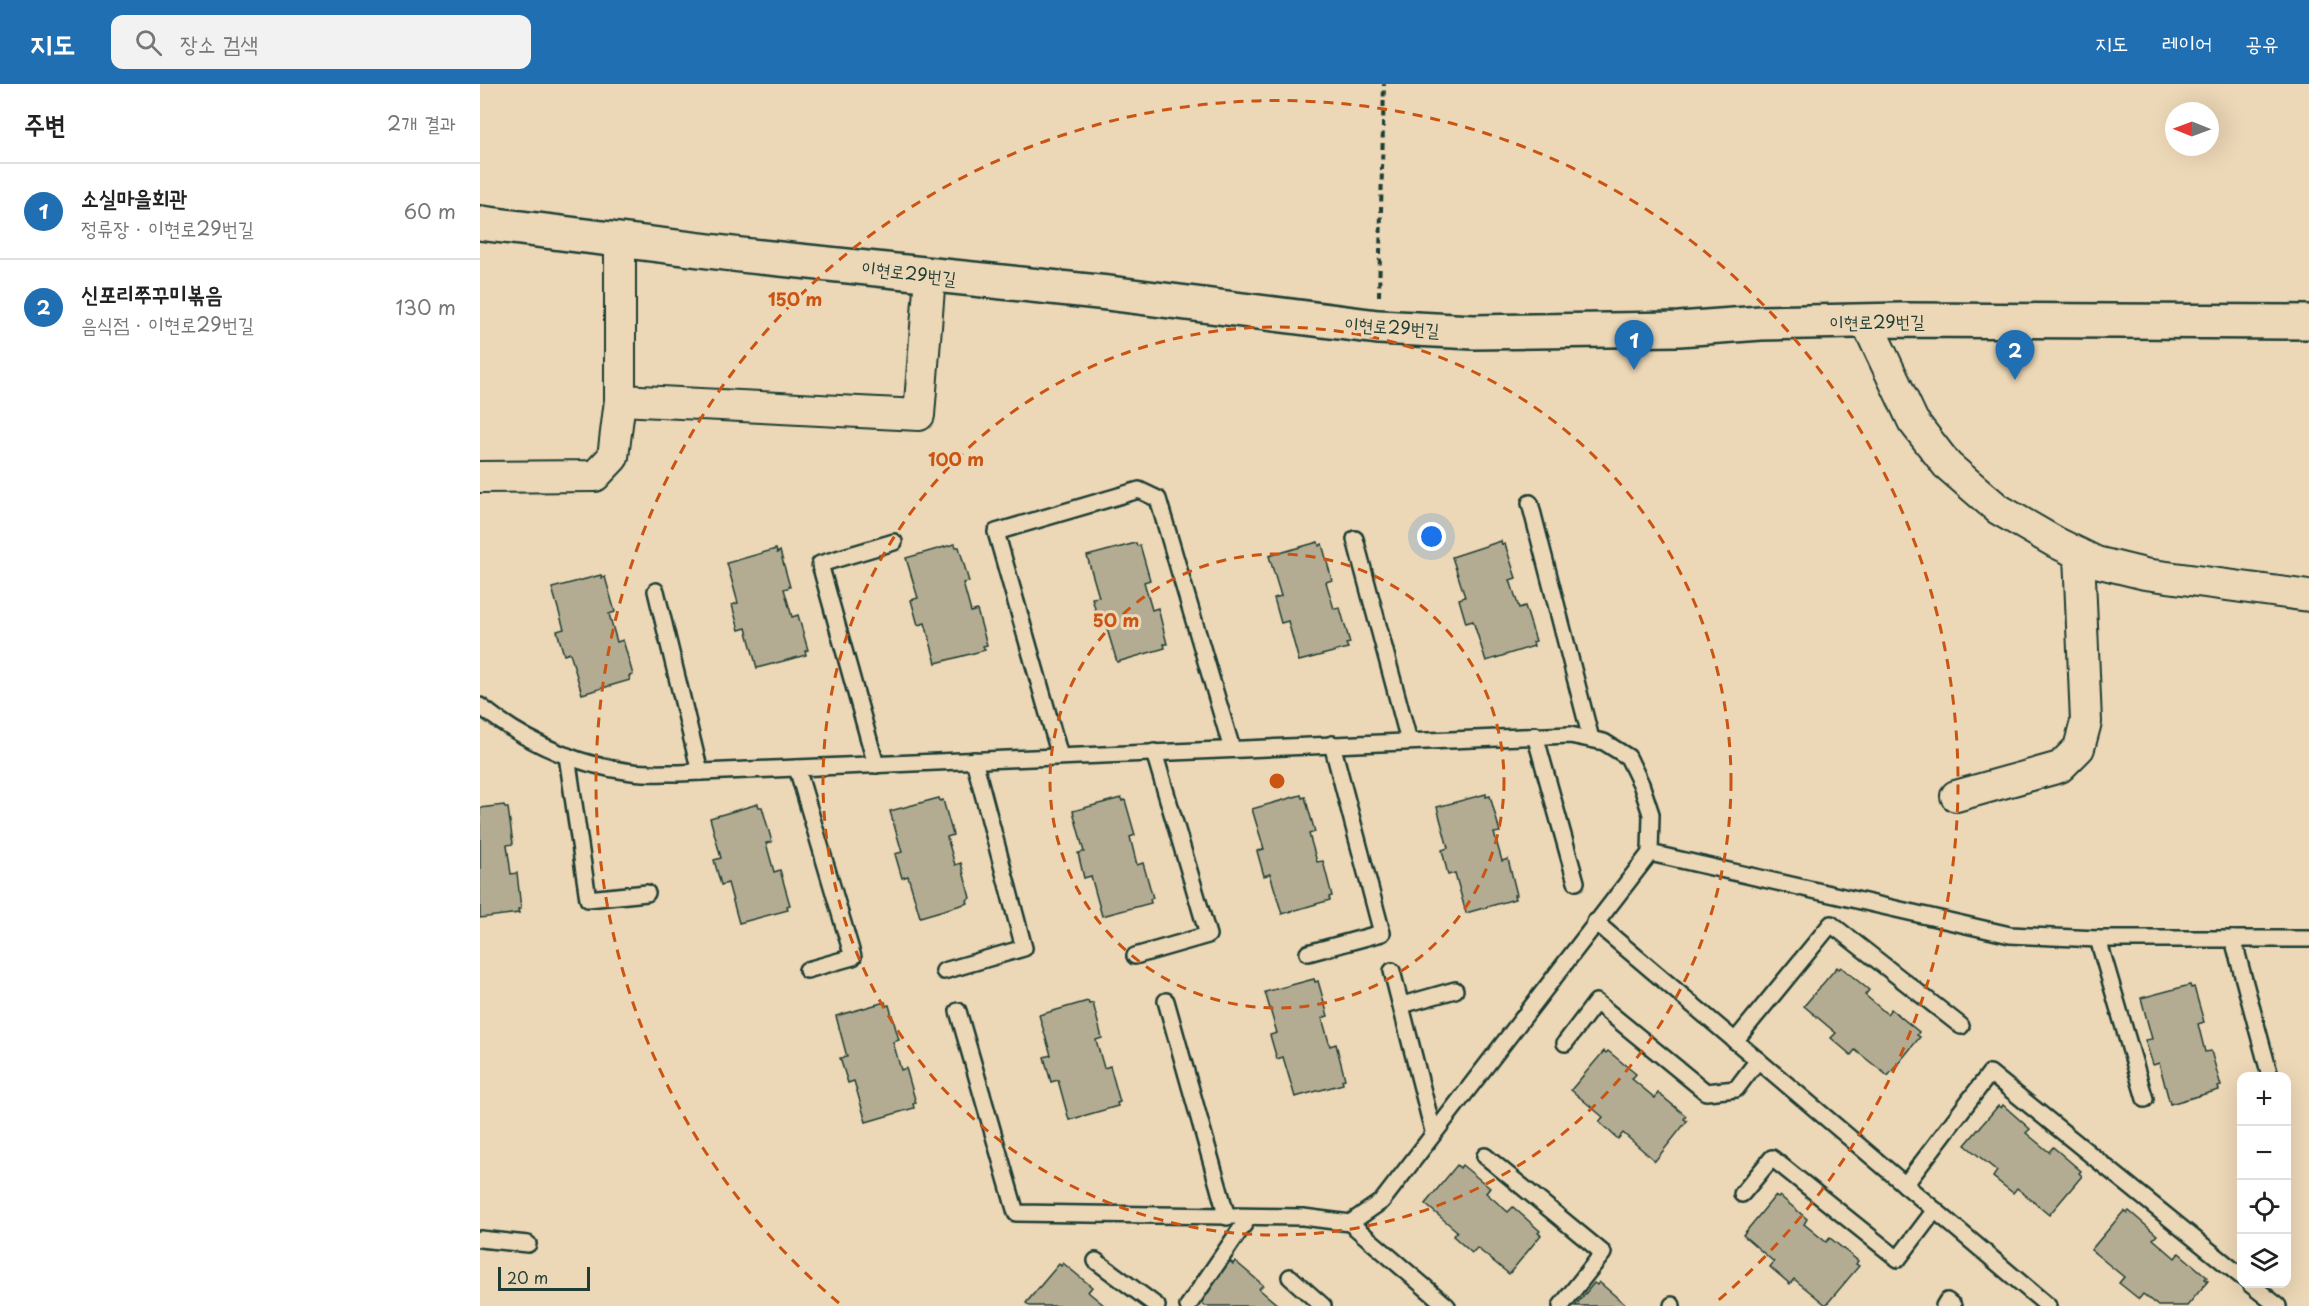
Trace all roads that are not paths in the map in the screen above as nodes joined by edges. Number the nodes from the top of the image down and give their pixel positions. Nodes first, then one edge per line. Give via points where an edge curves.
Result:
1 (480, 223) edge
2 (620, 240) junction
3 (930, 276) junction
4 (1866, 321) junction
5 (2309, 322) edge
6 (620, 400) junction
7 (480, 477) edge
8 (1530, 503) dead end
9 (1355, 539) dead end
10 (894, 542) dead end
11 (2079, 554) junction
12 (657, 591) dead end
13 (2309, 596) edge
14 (480, 706) edge
15 (1536, 735) junction
16 (1591, 739) junction
17 (1409, 741) junction
18 (1332, 744) junction
19 (1232, 749) junction
20 (1154, 752) junction
21 (567, 756) junction
22 (1060, 756) junction
23 (974, 760) junction
24 (876, 765) junction
25 (797, 768) junction
26 (700, 772) junction
27 (1956, 796) dead end
28 (1650, 853) junction
29 (1576, 882) dead end
30 (647, 893) dead end
31 (1595, 922) junction
32 (2098, 939) junction
33 (2233, 939) junction
34 (2309, 939) edge
35 (1308, 953) dead end
36 (1135, 956) dead end
37 (807, 970) dead end
38 (944, 971) dead end
39 (1392, 971) dead end
40 (1455, 990) dead end
41 (1166, 1001) dead end
42 (1402, 1005) junction
43 (958, 1011) dead end
44 (1960, 1026) dead end
45 (1735, 1041) junction
46 (1565, 1043) dead end
47 (1758, 1060) junction
48 (2269, 1072) edge
49 (2145, 1099) dead end
50 (1433, 1131) junction
51 (1485, 1156) dead end
52 (1905, 1185) junction
53 (1742, 1194) dead end
54 (1935, 1210) junction
55 (1227, 1217) junction
56 (1249, 1217) junction
57 (1350, 1223) junction
58 (480, 1239) edge
59 (528, 1244) dead end
60 (1096, 1261) dead end
61 (2237, 1274) edge
62 (1290, 1277) dead end
63 (2255, 1288) edge
64 (1431, 1293) junction
65 (1157, 1306) edge
66 (1188, 1306) edge
67 (1323, 1306) edge
68 (1422, 1306) edge
69 (1447, 1306) edge
70 (1561, 1306) edge
71 (1944, 1306) edge
72 (1953, 1306) edge
73 (2048, 1306) edge
74 (2278, 1306) edge

1 - 2 street, 이현로29번길
2 - 3 street, 이현로29번길
2 - 6 street
3 - 4 street, 이현로29번길 via 1108,293 1378,327 1473,332
3 - 6 street via 919,414
4 - 5 street, 이현로29번길
4 - 11 street via 1913,421 1947,465 1998,509
6 - 7 street via 613,457 596,476
8 - 16 lane
9 - 17 lane
10 - 24 lane via 820,564
11 - 13 street via 2145,574
11 - 27 street via 2086,722 2079,748 2060,767
12 - 26 lane
14 - 21 lane via 507,727
15 - 16 lane
15 - 17 lane
15 - 29 lane
16 - 28 lane via 1628,757 1651,814
17 - 18 lane
18 - 19 lane
18 - 35 lane via 1382,933
19 - 20 lane
19 - 22 lane via 1158,499 1139,490 996,532
20 - 22 lane
20 - 36 lane via 1208,935
21 - 26 lane via 634,772
21 - 30 lane via 588,899
22 - 23 lane
23 - 24 lane
23 - 38 lane via 1024,948
24 - 25 lane
25 - 26 lane
25 - 37 lane via 853,957
28 - 31 lane
28 - 32 lane via 2010,935
31 - 45 lane
31 - 50 lane
32 - 33 lane
32 - 49 lane
33 - 34 lane
33 - 48 lane
39 - 42 lane
40 - 42 lane
41 - 55 lane
42 - 50 lane
43 - 55 lane via 1016,1214
44 - 45 lane via 1831,924
45 - 47 lane
46 - 47 lane via 1596,1002 1706,1092 1736,1089
47 - 52 lane
50 - 57 lane via 1382,1201
51 - 70 lane via 1603,1254
52 - 54 lane
52 - 61 lane via 1990,1073
53 - 54 lane via 1772,1158 1898,1259
54 - 73 lane
55 - 56 lane
56 - 57 lane via 1303,1217
56 - 66 lane
57 - 64 lane
58 - 59 lane
60 - 65 lane
62 - 67 lane
63 - 74 lane
64 - 68 lane
64 - 69 lane
71 - 72 lane via 1947,1301

